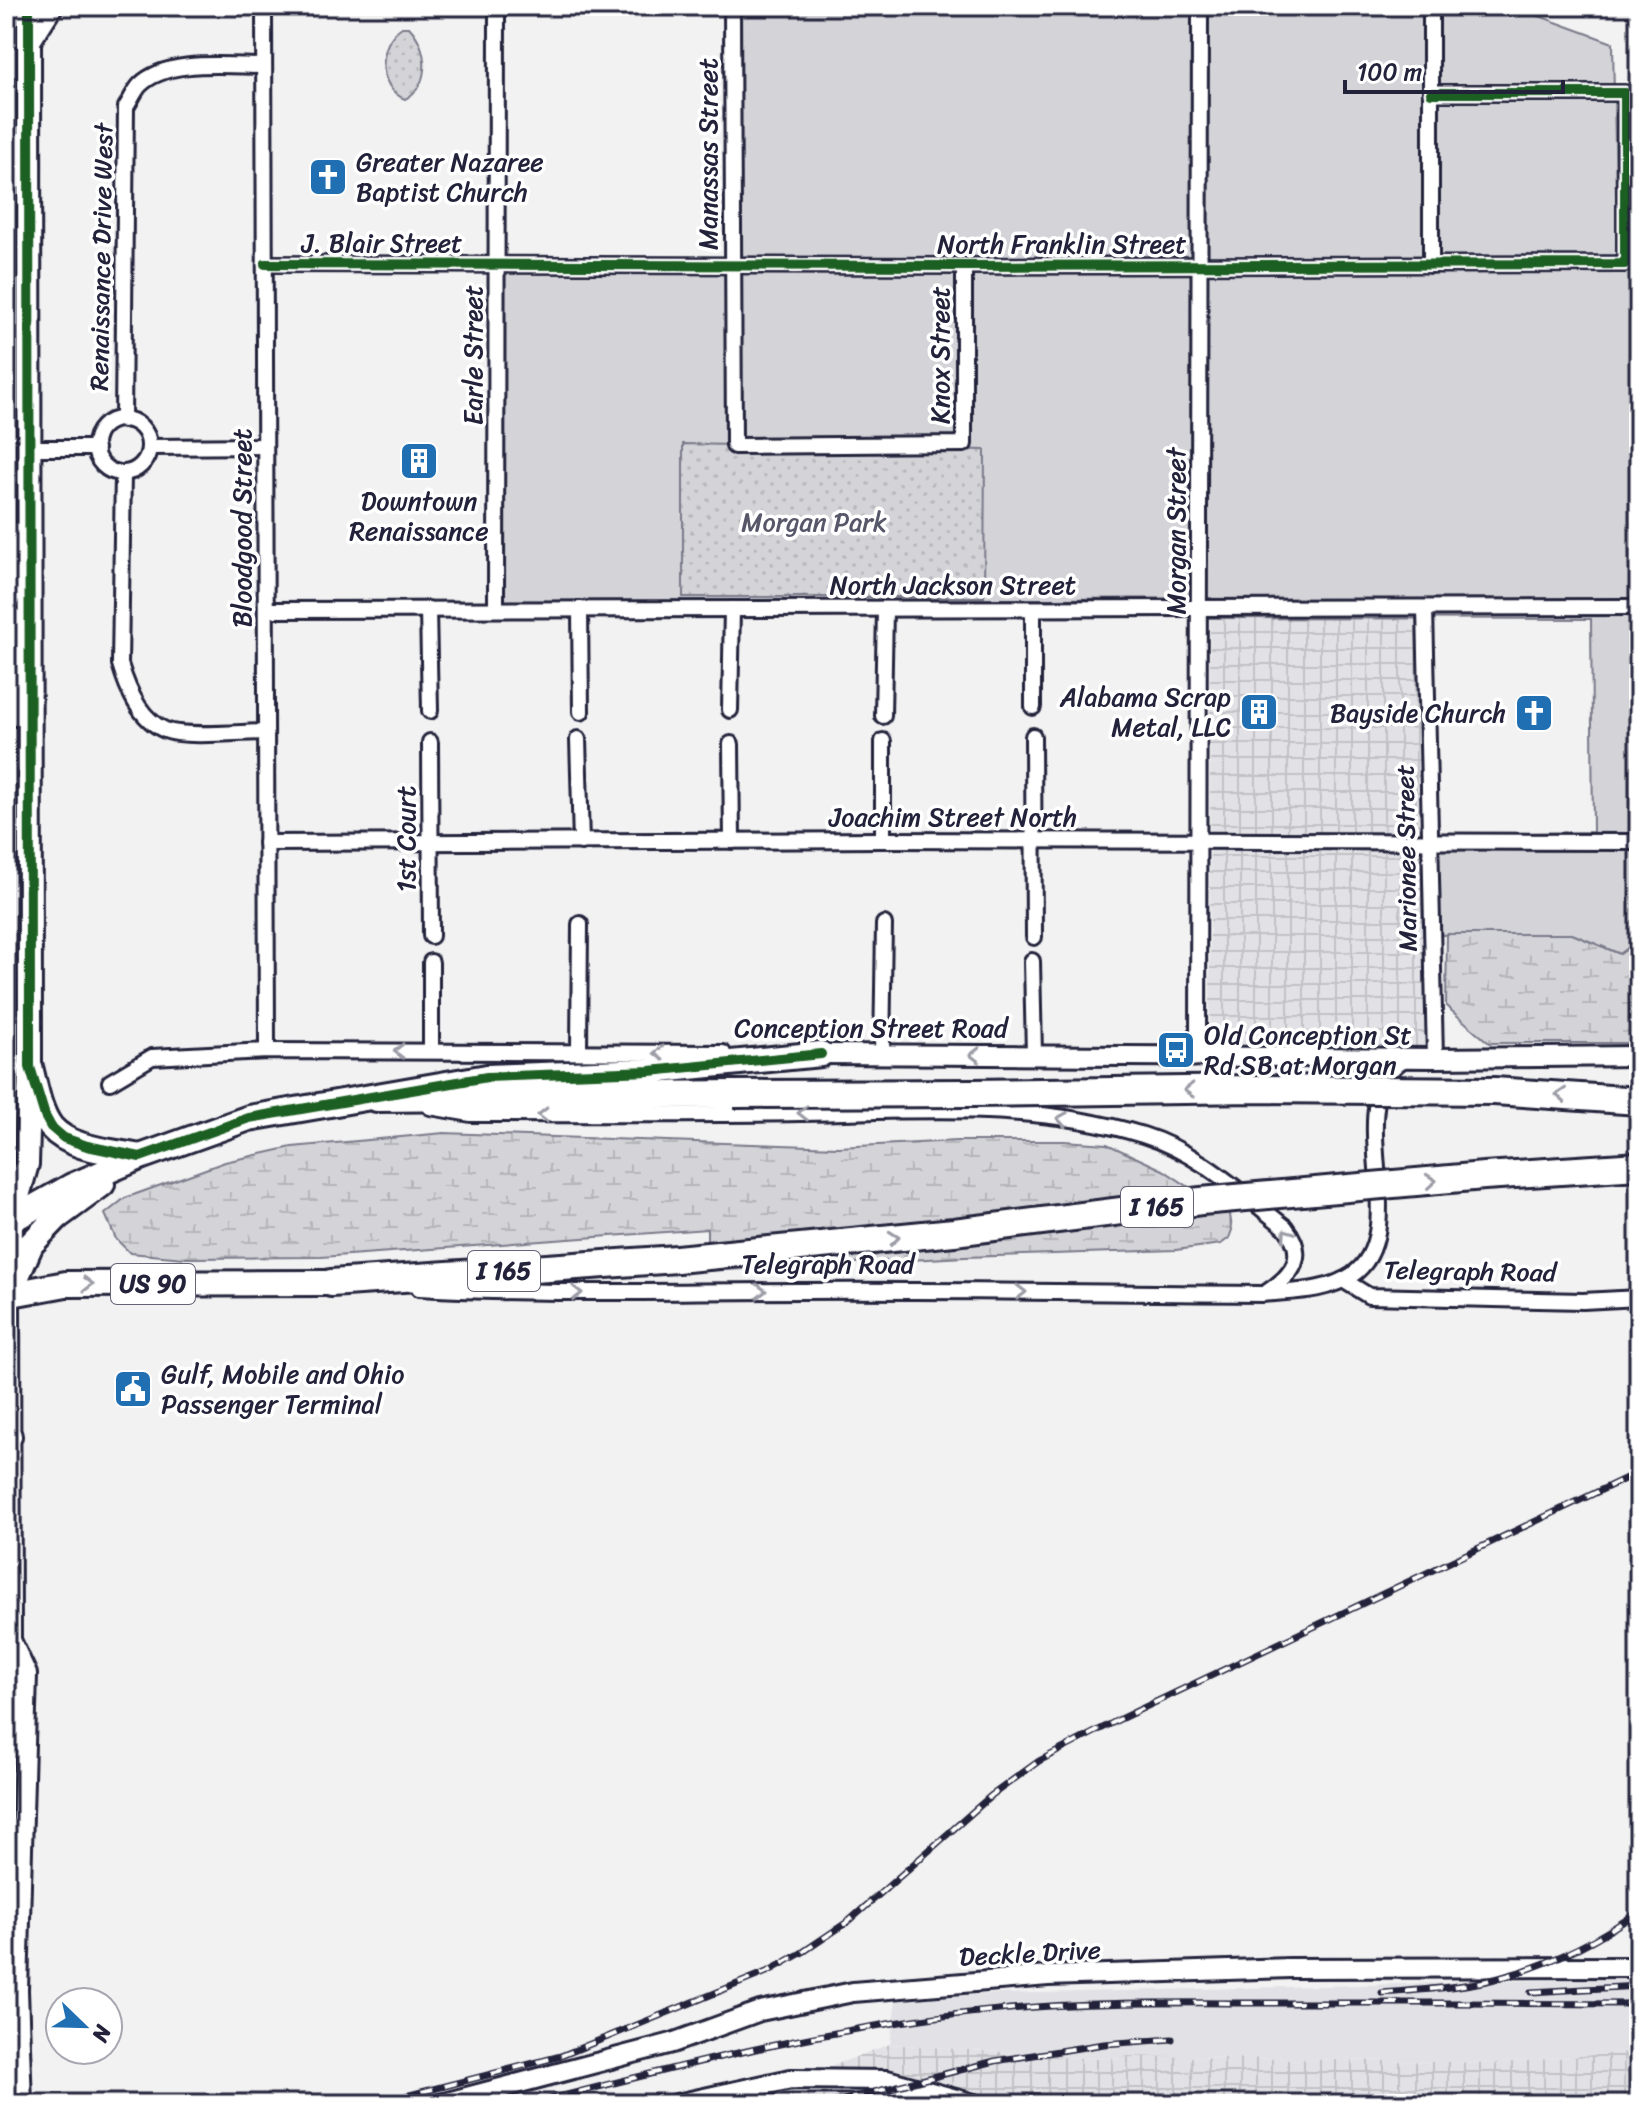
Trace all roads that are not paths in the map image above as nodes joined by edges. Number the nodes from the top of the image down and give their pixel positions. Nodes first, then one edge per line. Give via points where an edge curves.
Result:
1 (29, 6) edge
2 (51, 6) edge
3 (264, 6) edge
4 (497, 6) edge
5 (732, 6) edge
6 (1200, 6) edge
7 (1431, 6) edge
8 (29, 40) junction
9 (264, 66) junction
10 (1431, 93) junction
11 (265, 264) junction
12 (732, 265) junction
13 (1431, 265) junction
14 (498, 266) junction
15 (964, 266) junction
16 (1199, 266) junction
17 (29, 356) junction
18 (123, 420) junction
19 (964, 444) joint
20 (265, 446) junction
21 (149, 447) junction
22 (29, 448) junction
23 (96, 448) junction
24 (123, 473) junction
25 (6, 603) edge
26 (1639, 607) edge
27 (1425, 608) junction
28 (428, 609) junction
29 (496, 609) junction
30 (580, 609) junction
31 (732, 609) junction
32 (885, 609) junction
33 (1033, 609) junction
34 (1199, 609) junction
35 (266, 610) junction
36 (6, 616) edge
37 (1033, 707) dead end
38 (730, 710) dead end
39 (430, 711) dead end
40 (581, 712) dead end
41 (883, 716) dead end
42 (266, 732) junction
43 (1033, 736) dead end
44 (578, 739) dead end
45 (883, 741) dead end
46 (430, 742) dead end
47 (731, 744) dead end
48 (29, 834) junction
49 (883, 840) junction
50 (732, 841) junction
51 (1033, 841) junction
52 (581, 842) junction
53 (1430, 842) junction
54 (1639, 842) edge
55 (266, 843) junction
56 (430, 843) junction
57 (1198, 843) junction
58 (580, 924) dead end
59 (884, 924) dead end
60 (431, 936) dead end
61 (1034, 937) dead end
62 (1032, 961) dead end
63 (431, 962) dead end
64 (267, 1051) junction
65 (431, 1051) junction
66 (579, 1052) junction
67 (821, 1054) junction
68 (882, 1055) junction
69 (1034, 1055) junction
70 (1198, 1056) junction
71 (1305, 1056) junction
72 (1639, 1056) edge
73 (1408, 1057) junction
74 (1435, 1058) junction
75 (30, 1067) junction
76 (110, 1082) dead end
77 (377, 1098) junction
78 (1639, 1101) edge
79 (1376, 1113) junction
80 (140, 1157) junction
81 (1639, 1166) edge
82 (8, 1215) edge
83 (1343, 1280) junction
84 (331, 1283) junction
85 (7, 1293) edge
86 (1263, 1294) junction
87 (1639, 1298) edge
88 (8, 1434) edge
89 (8, 1559) edge
90 (11, 1640) junction
91 (7, 1723) edge
92 (1639, 1967) edge
93 (22, 2104) edge
94 (440, 2104) edge
95 (677, 2104) edge
96 (974, 2104) edge

1 - 8 main road
2 - 8 main road
3 - 9 street, Bloodgood Street
4 - 14 street, Earle Street
5 - 12 street, Manassas Street
6 - 16 street, Morgan Street
7 - 10 street
8 - 17 main road
9 - 11 street, Bloodgood Street
9 - 18 street, Renaissance Drive West via 180,66 139,85 126,107
10 - 13 street
10 - 13 street, North Franklin Street via 1625,93 1625,264
11 - 14 street, J. Blair Street
11 - 20 street, Bloodgood Street
12 - 14 street, North Franklin Street
12 - 15 street, North Franklin Street
12 - 19 street, Manassas Street via 734,446
13 - 16 street, North Franklin Street
14 - 29 street, Earle Street
15 - 16 street, North Franklin Street
15 - 19 street, Knox Street
16 - 34 street, Morgan Street
17 - 22 main road
17 - 25 main road via 16,428 14,581
18 - 21 street via 139,425
18 - 23 street via 106,425
20 - 21 street
20 - 35 street, Bloodgood Street
21 - 24 street via 138,468
22 - 23 street
22 - 48 main road
23 - 24 street via 101,463
24 - 42 street via 120,664 128,691 143,713 165,730
26 - 27 street, North Jackson Street
27 - 34 street, North Jackson Street
27 - 53 street, Marionee Street
28 - 29 street, North Jackson Street
28 - 35 street, North Jackson Street
28 - 39 street
29 - 30 street, North Jackson Street
30 - 31 street, North Jackson Street
30 - 40 street
31 - 32 street, North Jackson Street
31 - 38 street
32 - 33 street, North Jackson Street
32 - 41 street
33 - 34 street, North Jackson Street
33 - 37 street
34 - 57 street, Morgan Street
35 - 42 street, Bloodgood Street
36 - 48 main road via 13,627 15,770
42 - 55 street, Bloodgood Street
43 - 51 street
44 - 52 street
45 - 49 street
46 - 56 street, 1st Court
47 - 50 street
48 - 75 main road
49 - 50 street, Joachim Street North
49 - 51 street, Joachim Street North
50 - 52 street, Joachim Street North
51 - 57 street, Joachim Street North
51 - 61 street
52 - 56 street, Joachim Street North
53 - 54 street, Joachim Street North
53 - 57 street, Joachim Street North
53 - 74 street, Marionee Street
55 - 56 street, Joachim Street North
55 - 64 street, Bloodgood Street
56 - 60 street, 1st Court
57 - 70 street, Morgan Street
58 - 66 street
59 - 68 street
62 - 69 street
63 - 65 street
65 -> 64 street, Conception Street Road
64 - 76 street, Conception Street Road via 152,1057
65 - 66 street, Conception Street Road
67 -> 66 street, Conception Street Road
67 - 68 street, Conception Street Road
67 - 77 highway via 650,1071 487,1077
69 -> 68 street, Conception Street Road
69 - 70 street, Conception Street Road
70 - 71 street, Conception Street Road
71 - 73 street, Conception Street Road
71 - 79 street via 1354,1078
72 - 74 street, Conception Street Road
73 - 74 street, Conception Street Road
73 - 79 street via 1384,1077
75 - 80 highway via 45,1116 64,1138
75 - 82 main road via 27,1164
78 -> 77 highway, bridge via 1494,1091 1255,1089
77 - 80 highway via 249,1118
86 -> 77 street via 1290,1276 1294,1267 1293,1237 1285,1227 1180,1150 1104,1126 990,1110 471,1114
79 - 83 street via 1376,1235 1365,1263
80 - 82 highway
80 - 85 highway via 57,1217 31,1244
84 -> 81 highway, I 165, bridge via 677,1259 1201,1201
82 - 85 main road
83 - 86 street, Telegraph Road via 1315,1290
83 - 87 street, Telegraph Road via 1369,1296
85 -> 84 highway, Telegraph Road / US 90 via 66,1284
84 -> 86 street, Telegraph Road via 501,1293
85 - 88 street
88 - 89 street
89 - 90 street
90 - 91 street
90 - 93 street via 27,1674 18,1990
92 - 94 street, Deckle Drive via 1048,1976 853,1992 760,2011 672,2043
95 - 96 street via 791,2079 887,2080

